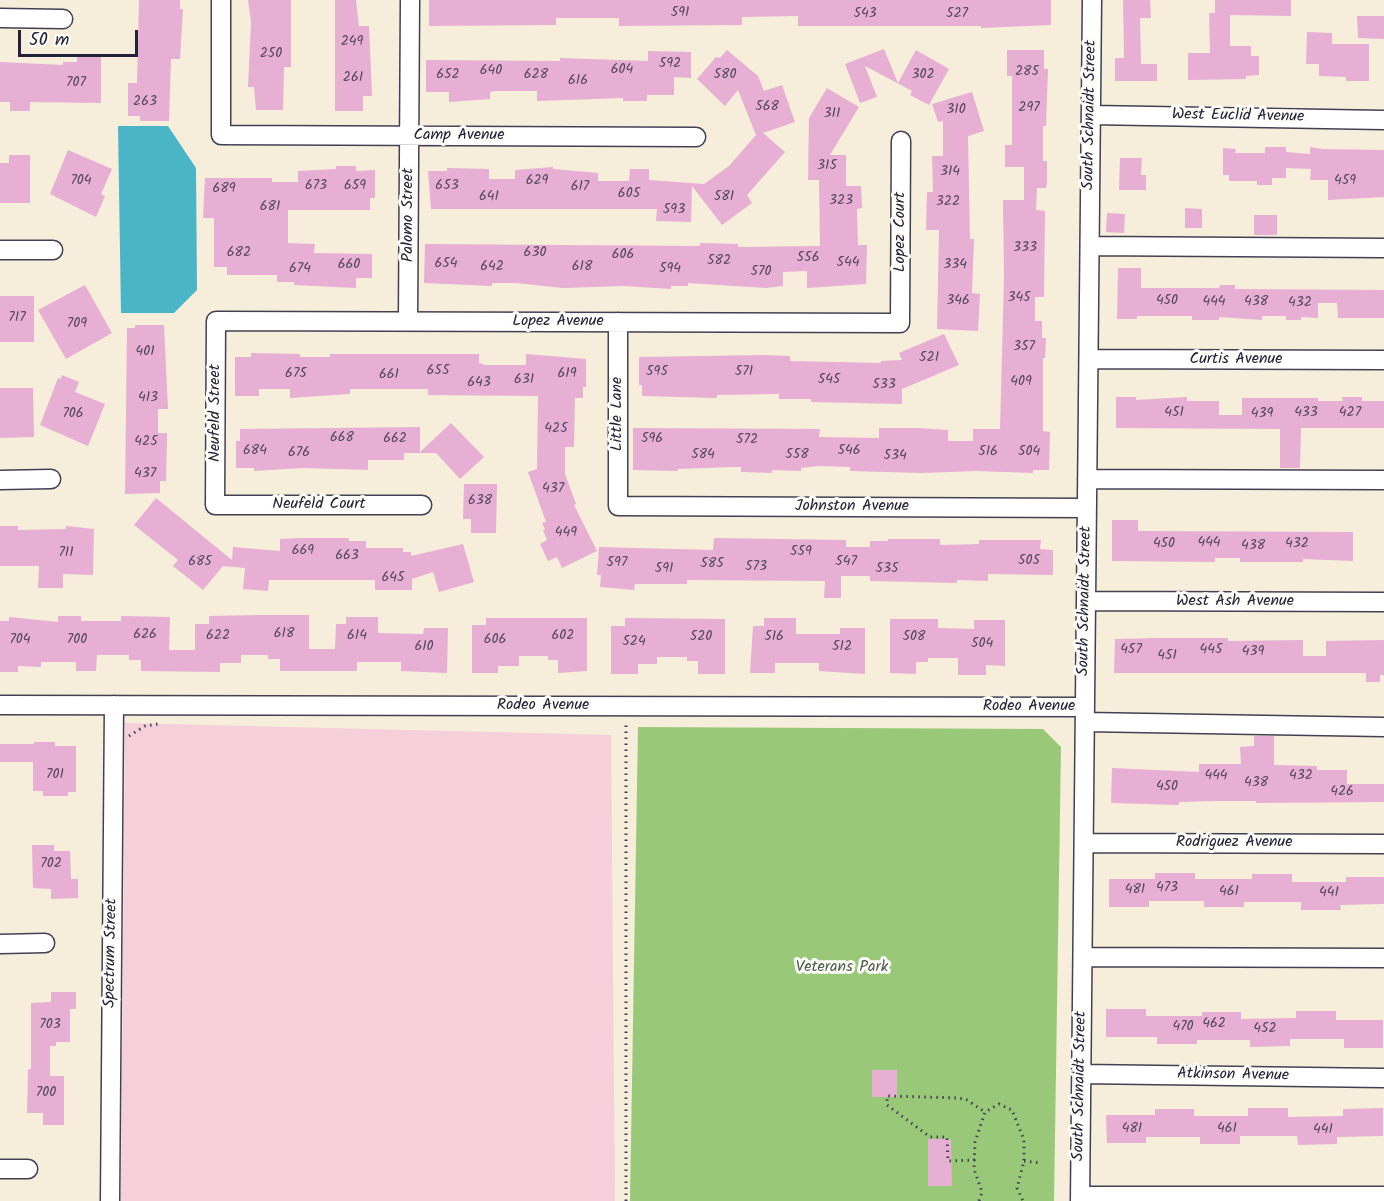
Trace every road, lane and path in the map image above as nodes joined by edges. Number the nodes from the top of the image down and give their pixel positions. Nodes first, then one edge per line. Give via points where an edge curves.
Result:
1 (221, 0) edge
2 (410, 0) edge
3 (1092, 0) edge
4 (0, 18) edge
5 (63, 19) dead end
6 (1091, 115) junction
7 (1384, 120) edge
8 (409, 136) junction
9 (696, 137) dead end
10 (901, 141) dead end
11 (1090, 246) junction
12 (1384, 248) edge
13 (0, 250) edge
14 (53, 250) dead end
15 (216, 321) joint
16 (408, 321) junction
17 (618, 322) junction
18 (900, 323) joint
19 (1089, 359) junction
20 (1384, 360) edge
21 (51, 479) dead end
22 (1088, 479) junction
23 (0, 480) edge
24 (1384, 480) edge
25 (215, 505) joint
26 (422, 506) dead end
27 (618, 506) joint
28 (1087, 508) junction
29 (1086, 601) junction
30 (1384, 602) edge
31 (0, 705) edge
32 (114, 705) junction
33 (1085, 715) junction
34 (628, 724) dead end
35 (1384, 727) edge
36 (1084, 843) junction
37 (1384, 844) edge
38 (45, 943) dead end
39 (0, 944) edge
40 (1083, 957) junction
41 (1384, 958) edge
42 (1081, 1074) junction
43 (1384, 1078) edge
44 (985, 1112) junction
45 (975, 1160) junction
46 (1024, 1161) junction
47 (1041, 1163) dead end
48 (0, 1169) edge
49 (28, 1169) dead end
50 (1384, 1196) edge
51 (1080, 1198) edge
52 (110, 1201) edge
53 (626, 1201) edge
54 (979, 1201) edge
55 (1023, 1201) edge

1 - 8 street, Camp Avenue via 221,135
2 - 8 street, Palomo Street
3 - 6 street, South Schnaidt Street
4 - 5 street
6 - 7 street, West Euclid Avenue
6 - 11 street, South Schnaidt Street
8 - 9 street, Camp Avenue
8 - 16 street, Palomo Street
10 - 18 street, Lopez Court
11 - 12 street
11 - 19 street, South Schnaidt Street
13 - 14 street
15 - 16 street, Lopez Avenue
15 - 25 street, Neufeld Street
16 - 17 street, Lopez Avenue
17 - 18 street, Lopez Avenue
17 - 27 street, Little Lane
19 - 20 street, Curtis Avenue
19 - 22 street, South Schnaidt Street
21 - 23 street
22 - 24 street
22 - 28 street, South Schnaidt Street
25 - 26 street, Neufeld Court
27 - 28 street, Johnston Avenue
28 - 29 street, South Schnaidt Street
29 - 30 street, West Ash Avenue
29 - 33 street, South Schnaidt Street
31 - 32 street, Rodeo Avenue
32 - 33 street, Rodeo Avenue
32 - 52 street, Spectrum Street
33 - 35 street, Rodeo Avenue
33 - 36 street, South Schnaidt Street
34 - 53 path
36 - 37 street, Rodriguez Avenue
36 - 40 street, South Schnaidt Street
38 - 39 street
40 - 41 street
40 - 42 street, South Schnaidt Street
42 - 43 street, Atkinson Avenue
42 - 51 street, South Schnaidt Street
44 - 45 path via 975,1142
44 - 45 path via 959,1098 886,1096 887,1105 930,1137 947,1137 948,1161
44 - 46 path via 999,1104 1012,1110 1024,1140
45 - 54 path via 982,1192
46 - 47 path
46 - 55 path via 1017,1188
48 - 49 street
50 - 51 street

